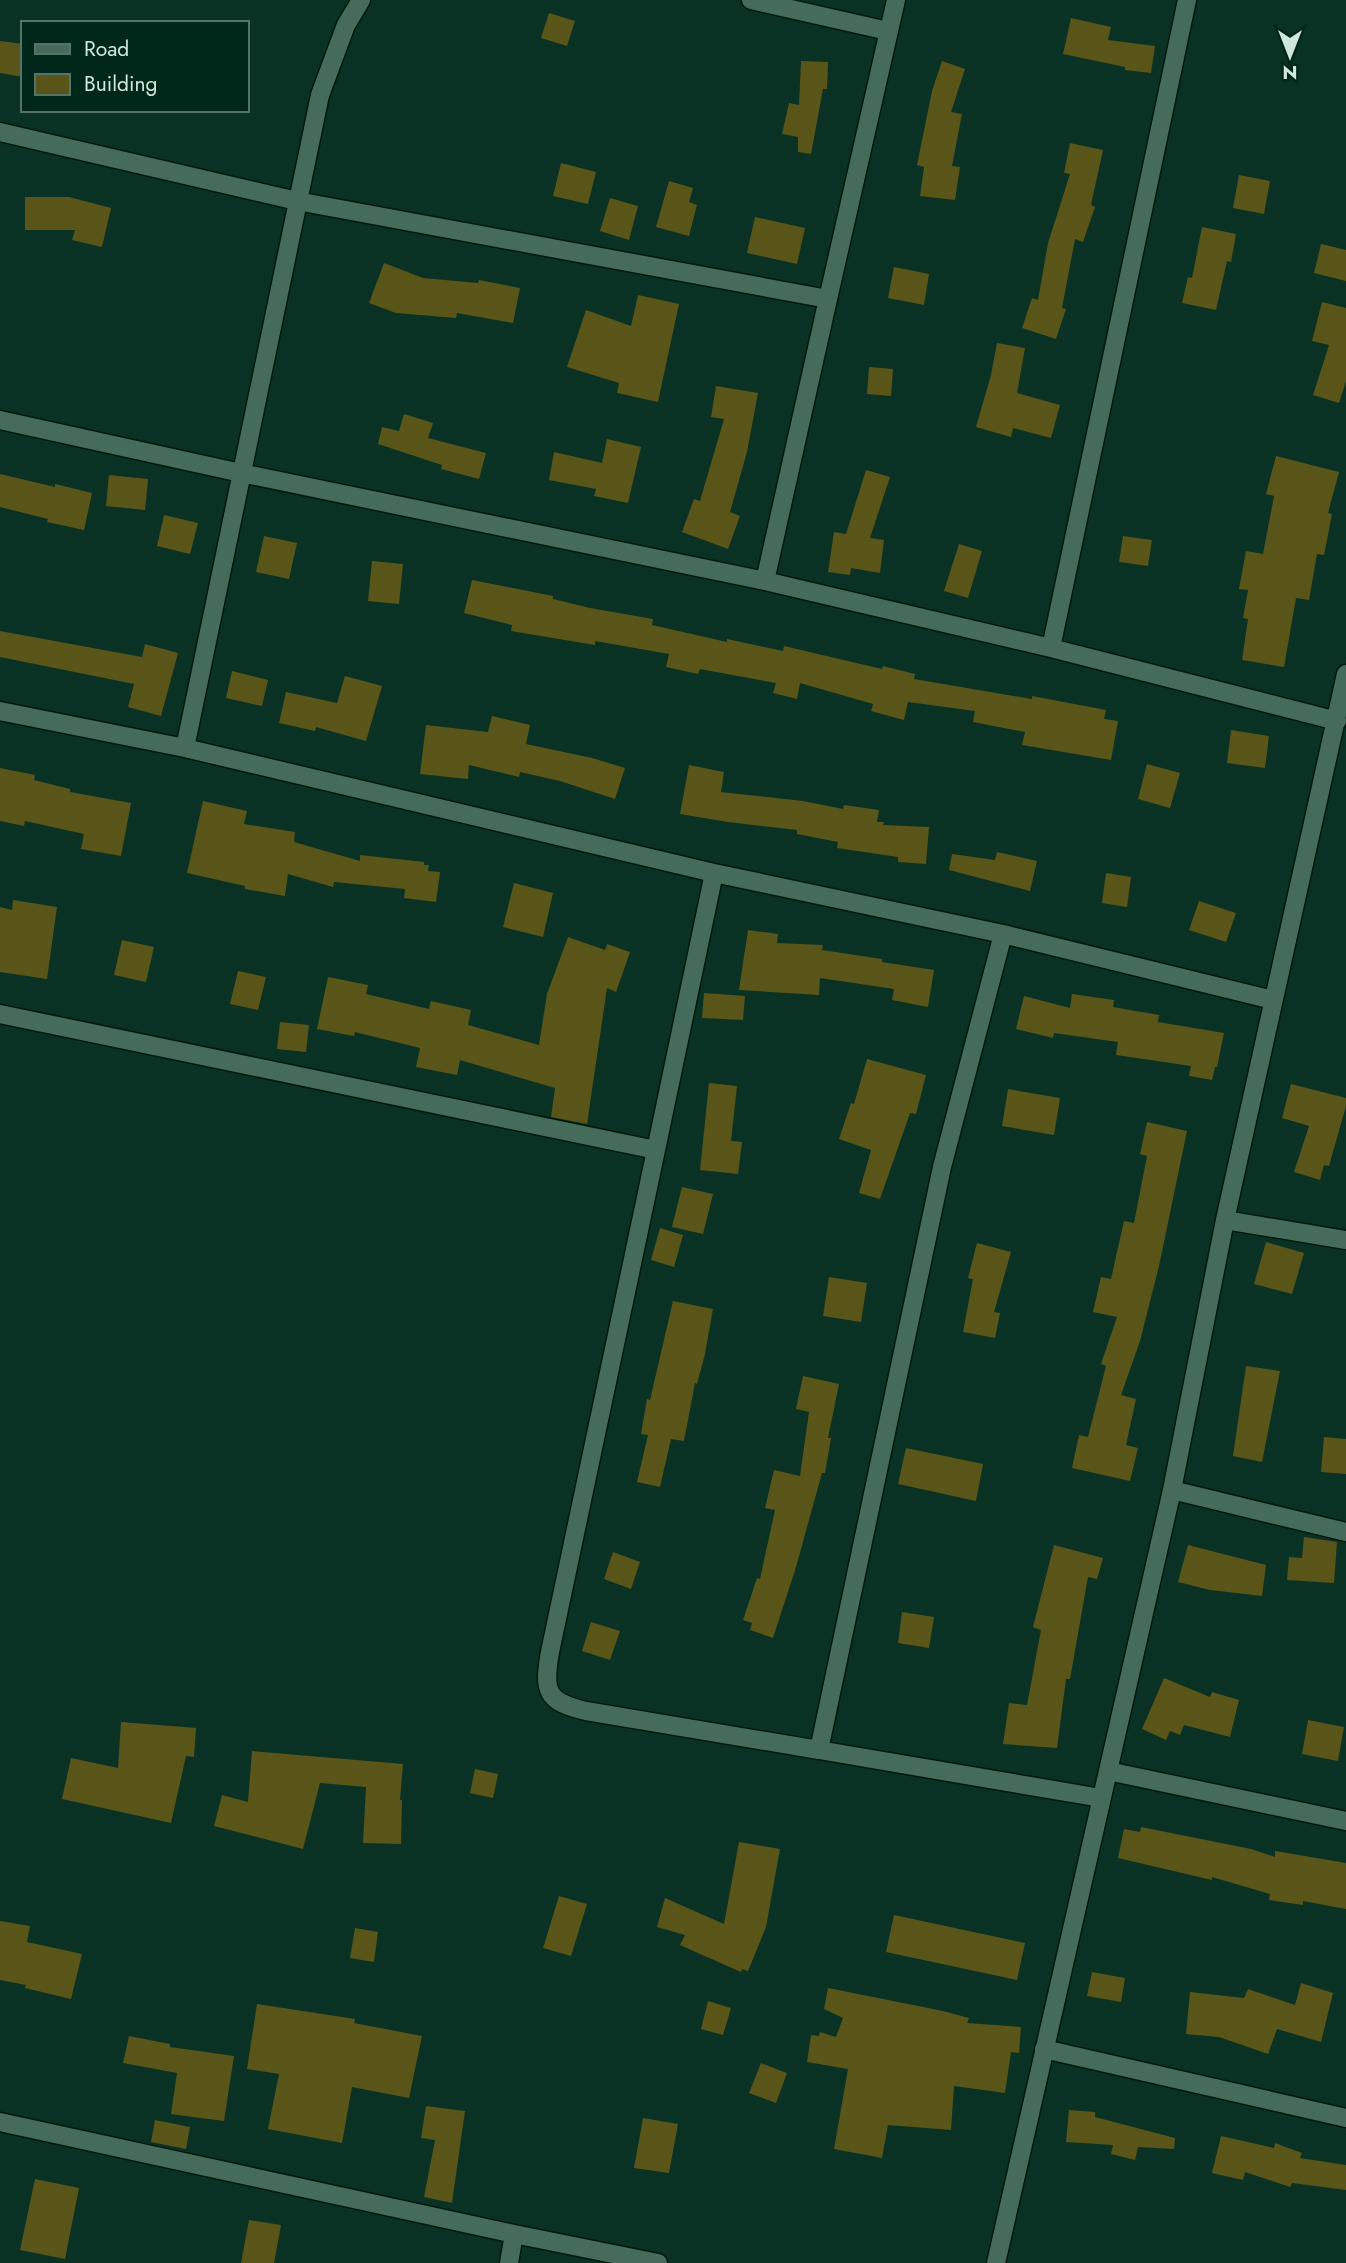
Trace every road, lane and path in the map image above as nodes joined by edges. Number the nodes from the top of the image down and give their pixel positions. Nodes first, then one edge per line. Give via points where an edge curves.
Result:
1 (361, 0) edge
2 (751, 0) edge
3 (896, 0) edge
4 (1187, 0) edge
5 (888, 30) junction
6 (0, 132) edge
7 (297, 201) junction
8 (828, 299) junction
9 (0, 420) edge
10 (241, 473) junction
11 (765, 581) junction
12 (1051, 648) junction
13 (1346, 674) edge
14 (0, 711) edge
15 (1337, 721) junction
16 (185, 748) junction
17 (714, 873) junction
18 (1003, 934) junction
19 (1273, 1000) junction
20 (0, 1014) edge
21 (656, 1150) junction
22 (1225, 1220) junction
23 (1346, 1240) edge
24 (1172, 1490) junction
25 (1346, 1532) edge
26 (819, 1750) junction
27 (1108, 1771) junction
28 (1101, 1798) junction
29 (1346, 1821) edge
30 (1044, 2049) junction
31 (1346, 2118) edge
32 (0, 2122) edge
33 (514, 2234) junction
34 (509, 2263) edge
35 (658, 2263) edge
36 (996, 2263) edge

1 - 7 street via 346,25 320,95
2 - 5 street
3 - 5 street
4 - 12 street
5 - 8 street
6 - 7 street
7 - 8 street
7 - 10 street
8 - 11 street
9 - 10 street
10 - 11 street
10 - 16 street
11 - 12 street
12 - 15 street
13 - 15 street
14 - 16 street
15 - 19 street
16 - 17 street
17 - 18 street
17 - 21 street
18 - 19 street
18 - 26 street via 942,1167
19 - 22 street
20 - 21 street
21 - 26 street via 550,1652 548,1692 561,1704 586,1711
22 - 23 street
22 - 24 street
24 - 25 street
24 - 27 street
26 - 28 street
27 - 28 street
27 - 29 street
28 - 30 street
30 - 31 street
30 - 36 street
32 - 33 street
33 - 34 street
33 - 35 street

